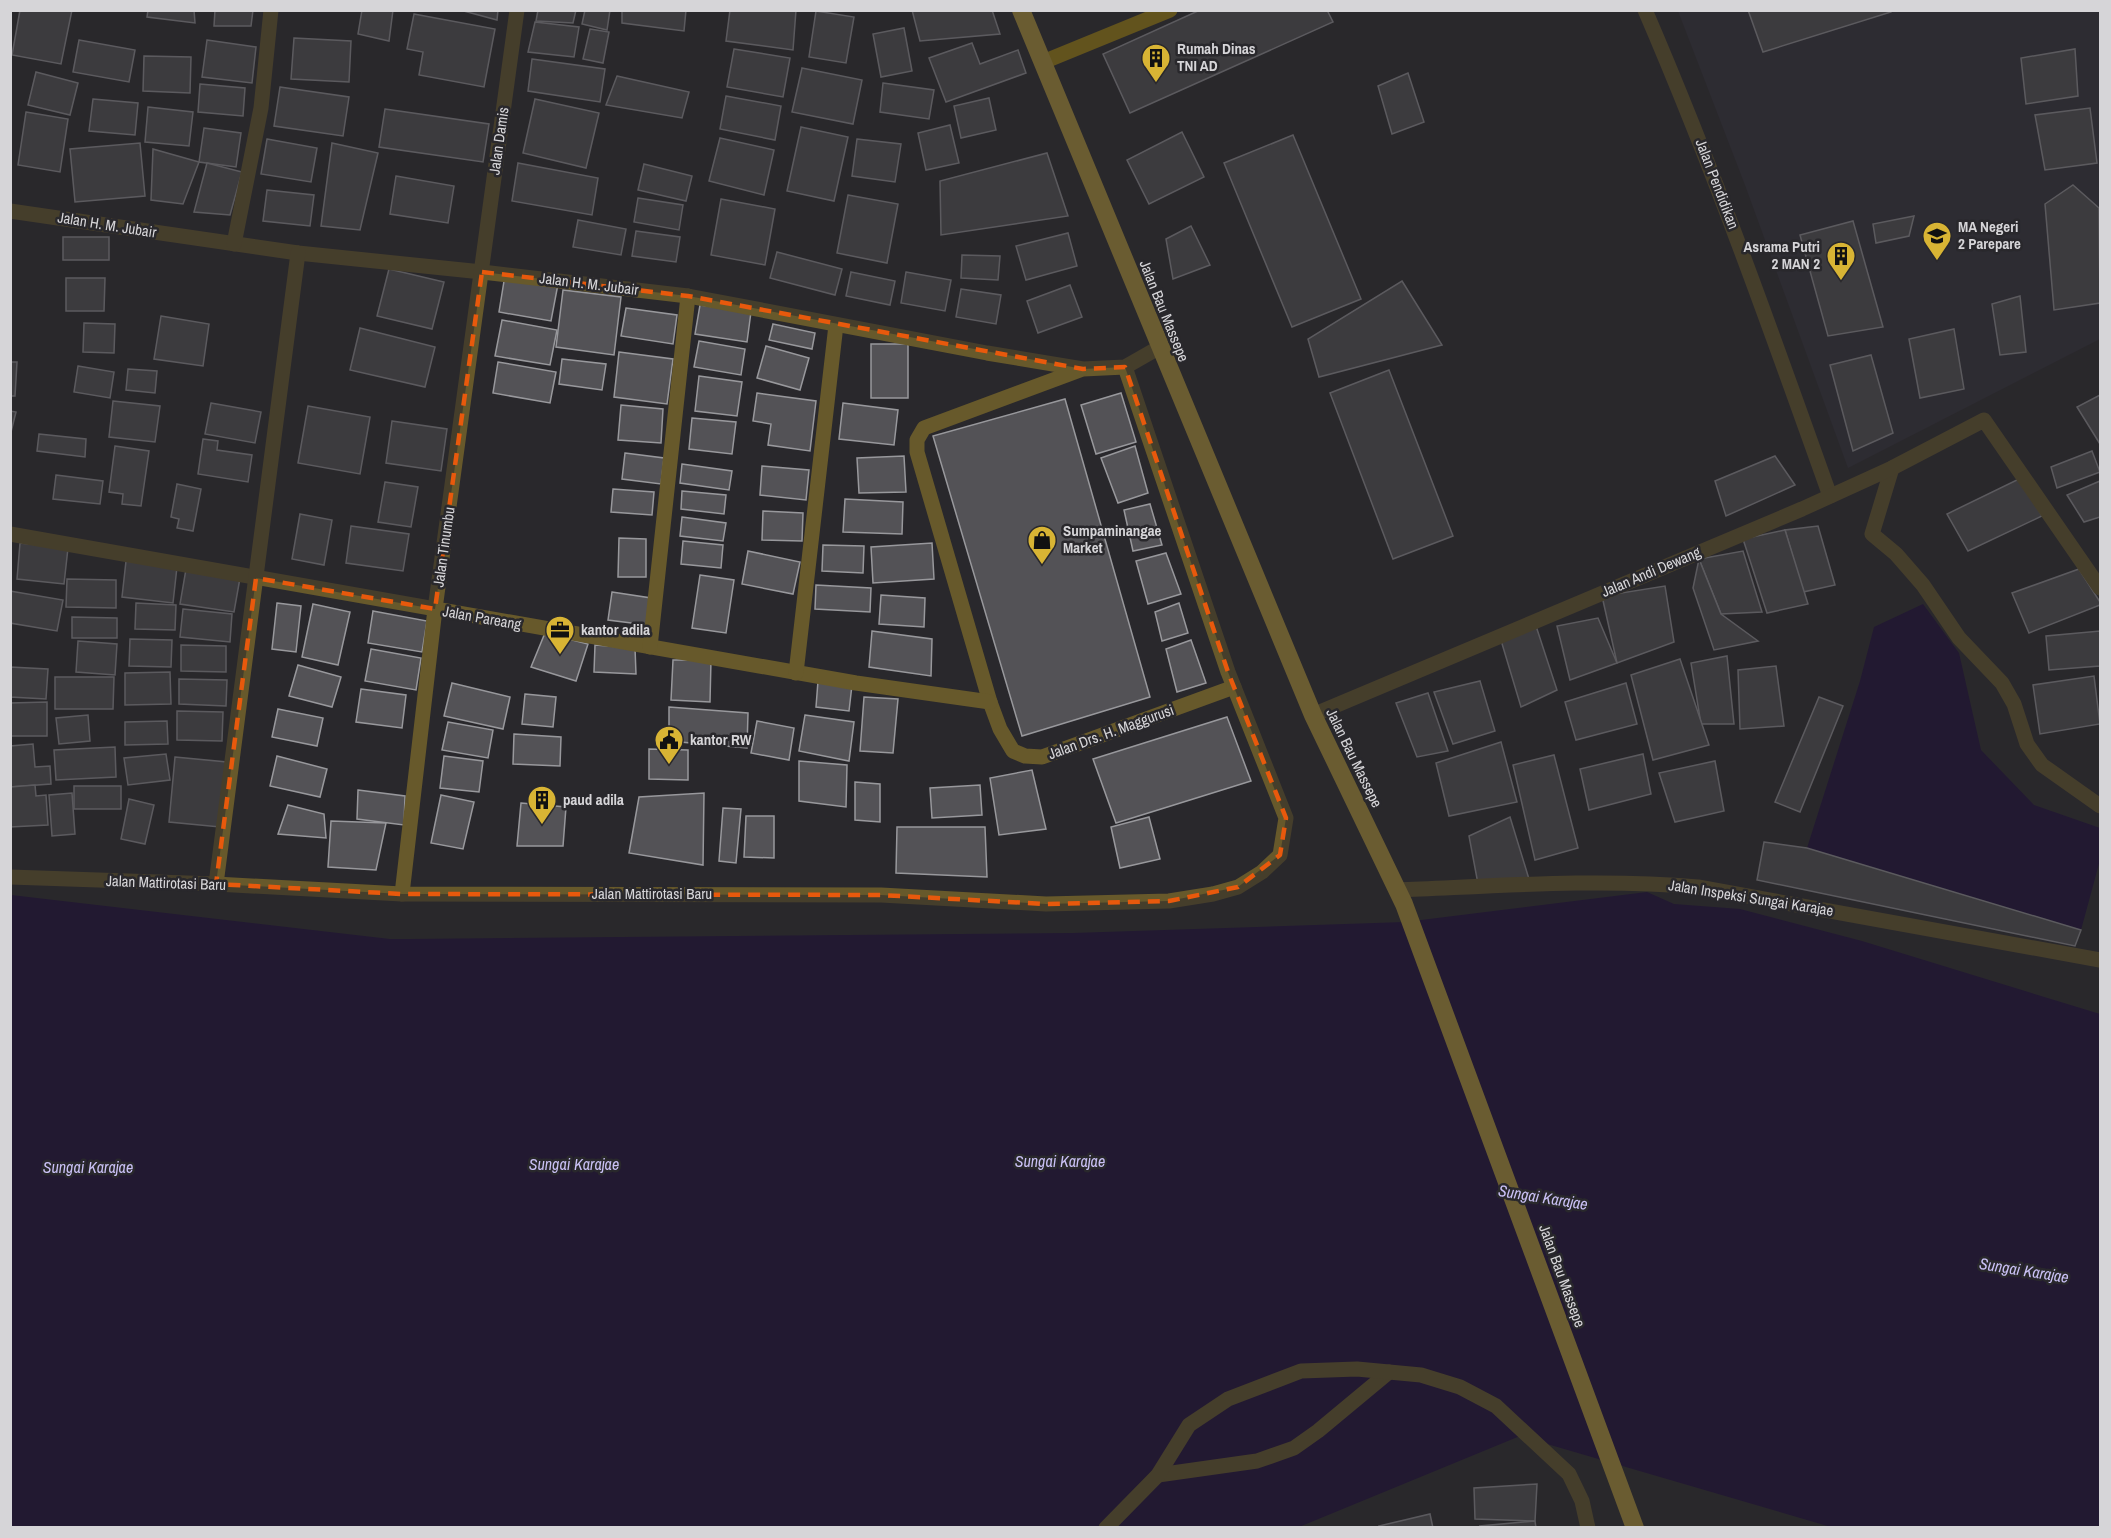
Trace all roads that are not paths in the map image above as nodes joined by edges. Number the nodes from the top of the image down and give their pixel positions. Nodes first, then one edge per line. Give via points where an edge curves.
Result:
1 (271, 10) edge
2 (517, 10) edge
3 (1021, 10) edge
4 (1170, 10) edge
5 (1645, 10) edge
6 (1043, 62) junction
7 (10, 211) edge
8 (234, 244) junction
9 (298, 253) junction
10 (482, 272) junction
11 (688, 296) junction
12 (837, 325) junction
13 (1160, 347) junction
14 (1125, 368) junction
15 (1083, 369) junction
16 (1892, 468) junction
17 (1830, 496) junction
18 (10, 534) edge
19 (256, 578) junction
20 (2100, 588) edge
21 (435, 609) junction
22 (650, 647) junction
23 (796, 673) junction
24 (1234, 687) junction
25 (990, 702) junction
26 (1313, 715) junction
27 (2100, 806) edge
28 (10, 877) edge
29 (216, 884) junction
30 (402, 894) junction
31 (1401, 897) junction
32 (2100, 960) edge
33 (1389, 1372) junction
34 (1158, 1475) junction
35 (1106, 1527) edge
36 (1588, 1527) edge
37 (1635, 1527) edge

1 - 8 street via 261,108
2 - 10 street, Jalan Damis
3 - 6 highway, Jalan Bau Massepe
4 - 6 main road
5 - 17 street, Jalan Pendidikan via 1744,256
6 - 13 highway, Jalan Bau Massepe
7 - 8 street, Jalan H. M. Jubair
8 - 9 street, Jalan H. M. Jubair
9 - 10 street, Jalan H. M. Jubair
9 - 19 street
10 - 11 street, Jalan H. M. Jubair
10 - 21 street, Jalan Tinumbu
11 - 12 street, Jalan H. M. Jubair
11 - 22 street
12 - 15 street, Jalan H. M. Jubair
12 - 23 street
13 - 14 street, Jalan H. M. Jubair
13 - 26 highway, Jalan Bau Massepe
14 - 15 street, Jalan H. M. Jubair
14 - 24 street
15 - 25 street, Jalan Drs. H. Maggurusi via 924,428 917,440 917,452
16 - 17 street, Jalan Andi Dewang
16 - 20 street, Jalan Andi Dewang via 1984,420
16 - 27 street via 1872,534 1896,554 1959,638 2002,683 2014,704 2027,744 2042,765
17 - 26 street, Jalan Andi Dewang
18 - 19 street, Jalan Pareang
19 - 21 street, Jalan Pareang
19 - 29 street
21 - 22 street, Jalan Pareang
21 - 30 street, Jalan Tinumbu
22 - 23 street, Jalan Pareang
23 - 25 street, Jalan Pareang
24 - 25 street, Jalan Drs. H. Maggurusi via 1042,757 1014,751
24 - 30 street, Jalan Mattirotasi Baru via 1286,818 1280,855 1238,887 1213,894 1169,901 1046,903 881,895
26 - 31 highway, Jalan Bau Massepe
28 - 29 street, Jalan Mattirotasi Baru
29 - 30 street, Jalan Mattirotasi Baru
31 - 32 street, Jalan Inspeksi Sungai Karajae via 1599,882 1698,887
31 - 37 highway, Jalan Bau Massepe
33 - 34 street via 1294,1448 1257,1461
33 - 34 street via 1302,1371 1228,1399 1189,1425
33 - 36 street via 1421,1375 1460,1386 1496,1406 1569,1474 1582,1501
34 - 35 street

